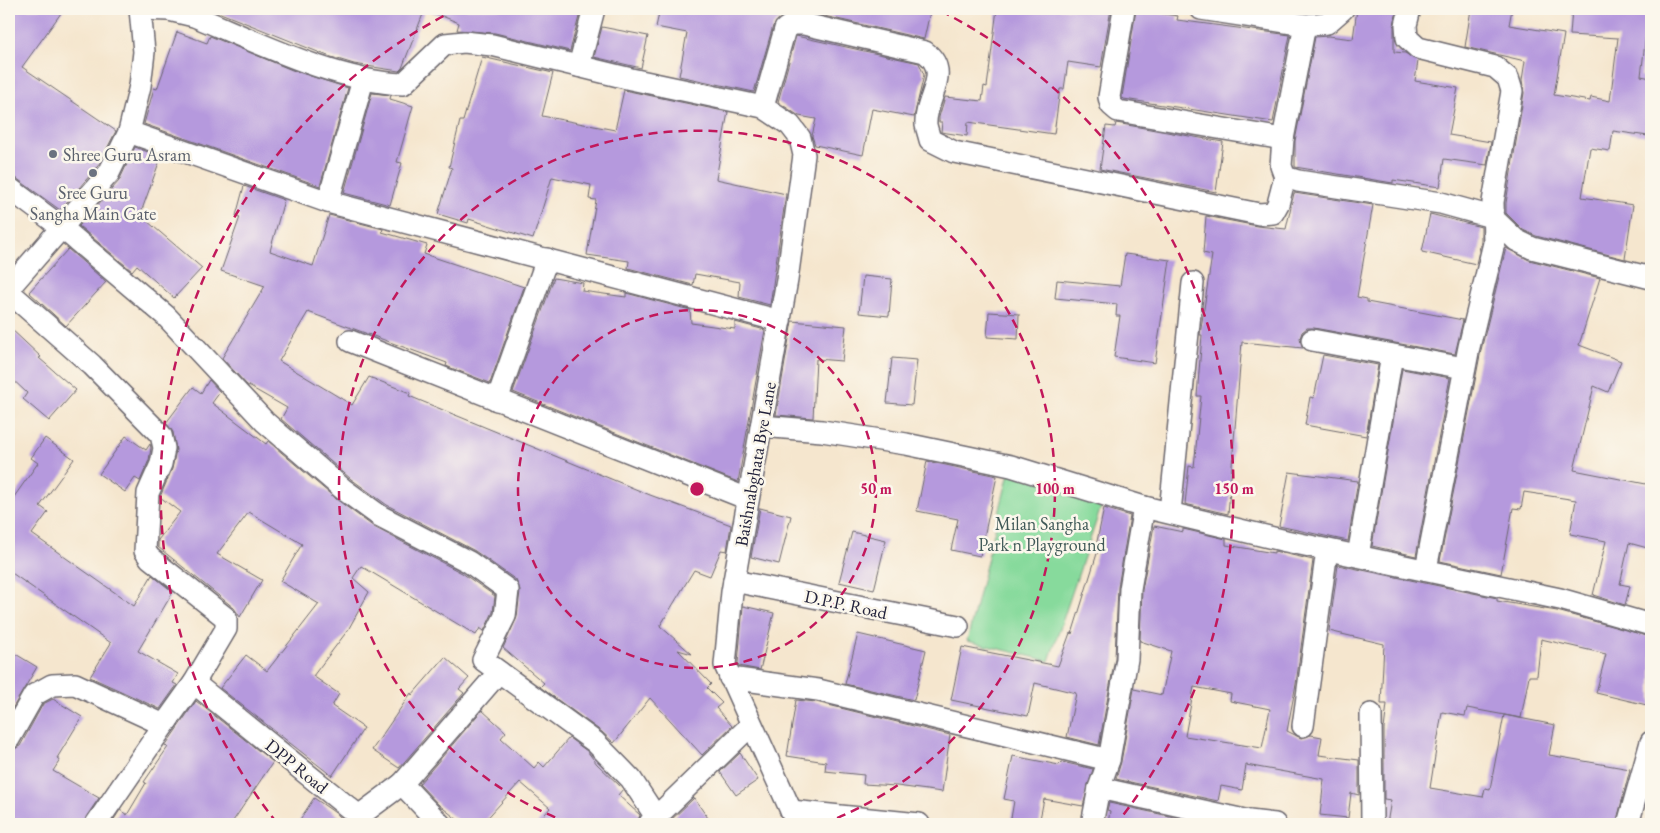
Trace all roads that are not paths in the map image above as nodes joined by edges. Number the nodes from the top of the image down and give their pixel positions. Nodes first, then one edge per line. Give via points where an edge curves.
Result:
1 (140, 9) edge
2 (594, 9) edge
3 (1124, 9) edge
4 (1201, 9) edge
5 (1343, 9) edge
6 (1410, 9) edge
7 (1305, 25) junction
8 (579, 66) junction
9 (363, 80) junction
10 (763, 107) junction
11 (128, 132) junction
12 (1283, 139) junction
13 (1285, 177) junction
14 (9, 188) edge
15 (328, 202) junction
16 (1492, 217) junction
17 (61, 227) junction
18 (547, 259) junction
19 (1651, 278) edge
20 (1192, 283) dead end
21 (9, 288) edge
22 (9, 292) edge
23 (780, 321) junction
24 (350, 340) dead end
25 (1312, 340) dead end
26 (1392, 355) junction
27 (1464, 368) junction
28 (497, 400) junction
29 (761, 426) junction
30 (748, 500) junction
31 (1144, 507) junction
32 (1170, 512) junction
33 (1327, 550) junction
34 (1358, 556) junction
35 (1426, 569) junction
36 (734, 581) junction
37 (1651, 625) edge
38 (958, 626) dead end
39 (499, 672) junction
40 (730, 678) junction
41 (194, 683) junction
42 (1371, 714) dead end
43 (168, 719) junction
44 (752, 725) junction
45 (1302, 726) dead end
46 (9, 739) edge
47 (1651, 742) edge
48 (1109, 760) junction
49 (402, 784) junction
50 (1099, 788) junction
51 (794, 817) edge
52 (652, 821) edge
53 (96, 824) edge
54 (440, 824) edge
55 (919, 824) edge
56 (1092, 824) edge
57 (1275, 824) edge
58 (1372, 824) edge
59 (1628, 824) edge

1 - 9 street via 169,10 194,16 303,60
1 - 11 street via 144,52
2 - 8 street
3 - 12 street via 1109,96 1111,105 1118,111
4 - 7 street
5 - 7 street via 1327,23
6 - 16 street via 1406,25 1408,38 1418,48 1495,67 1508,78 1512,91
7 - 12 street
8 - 9 street via 492,45 452,42 445,44 402,84
8 - 10 street
9 - 15 street
10 - 13 street via 785,29 792,24 804,24 925,52 934,59 938,69 926,123 930,140 954,152 1259,214 1273,213
10 - 23 street, Baishnabghata Bye Lane via 790,125 800,138 804,155
11 - 15 street
11 - 17 street via 109,173
12 - 13 street via 1281,166
13 - 16 street via 1418,198
14 - 17 street
15 - 18 street
16 - 19 street via 1516,240 1532,248
16 - 27 street via 1494,243
17 - 21 street
17 - 39 street via 166,316 265,422 343,489 380,516 469,562 508,590 505,616 483,660
18 - 23 street
18 - 28 street
20 - 32 street
22 - 41 street via 92,365 161,434 164,448 161,464 148,493 145,551 226,618 226,629
23 - 29 street, Baishnabghata Bye Lane
24 - 28 street
25 - 26 street
26 - 27 street
26 - 34 street
27 - 35 street
28 - 30 street
29 - 30 street, Baishnabghata Bye Lane
29 - 31 street via 822,431 906,444 1011,466
30 - 36 street, Baishnabghata Bye Lane
31 - 32 street
31 - 48 street via 1130,589 1127,658
32 - 33 street
33 - 34 street
33 - 45 street
34 - 35 street
35 - 37 street via 1560,599
36 - 38 street, D.P.P. Road
36 - 40 street, Baishnabghata Bye Lane via 725,665
39 - 49 street
39 - 52 street via 594,742 632,779
40 - 44 street, Baishnabghata Bye Lane
40 - 48 street via 818,690
41 - 43 street
41 - 49 street, DPP Road via 359,816
42 - 58 street
43 - 46 street via 164,725 75,684 52,686 34,695
43 - 53 street
44 - 51 street, Baishnabghata Bye Lane
44 - 52 street
47 - 59 street
48 - 50 street
49 - 54 street
50 - 56 street
50 - 57 street
51 - 55 street

